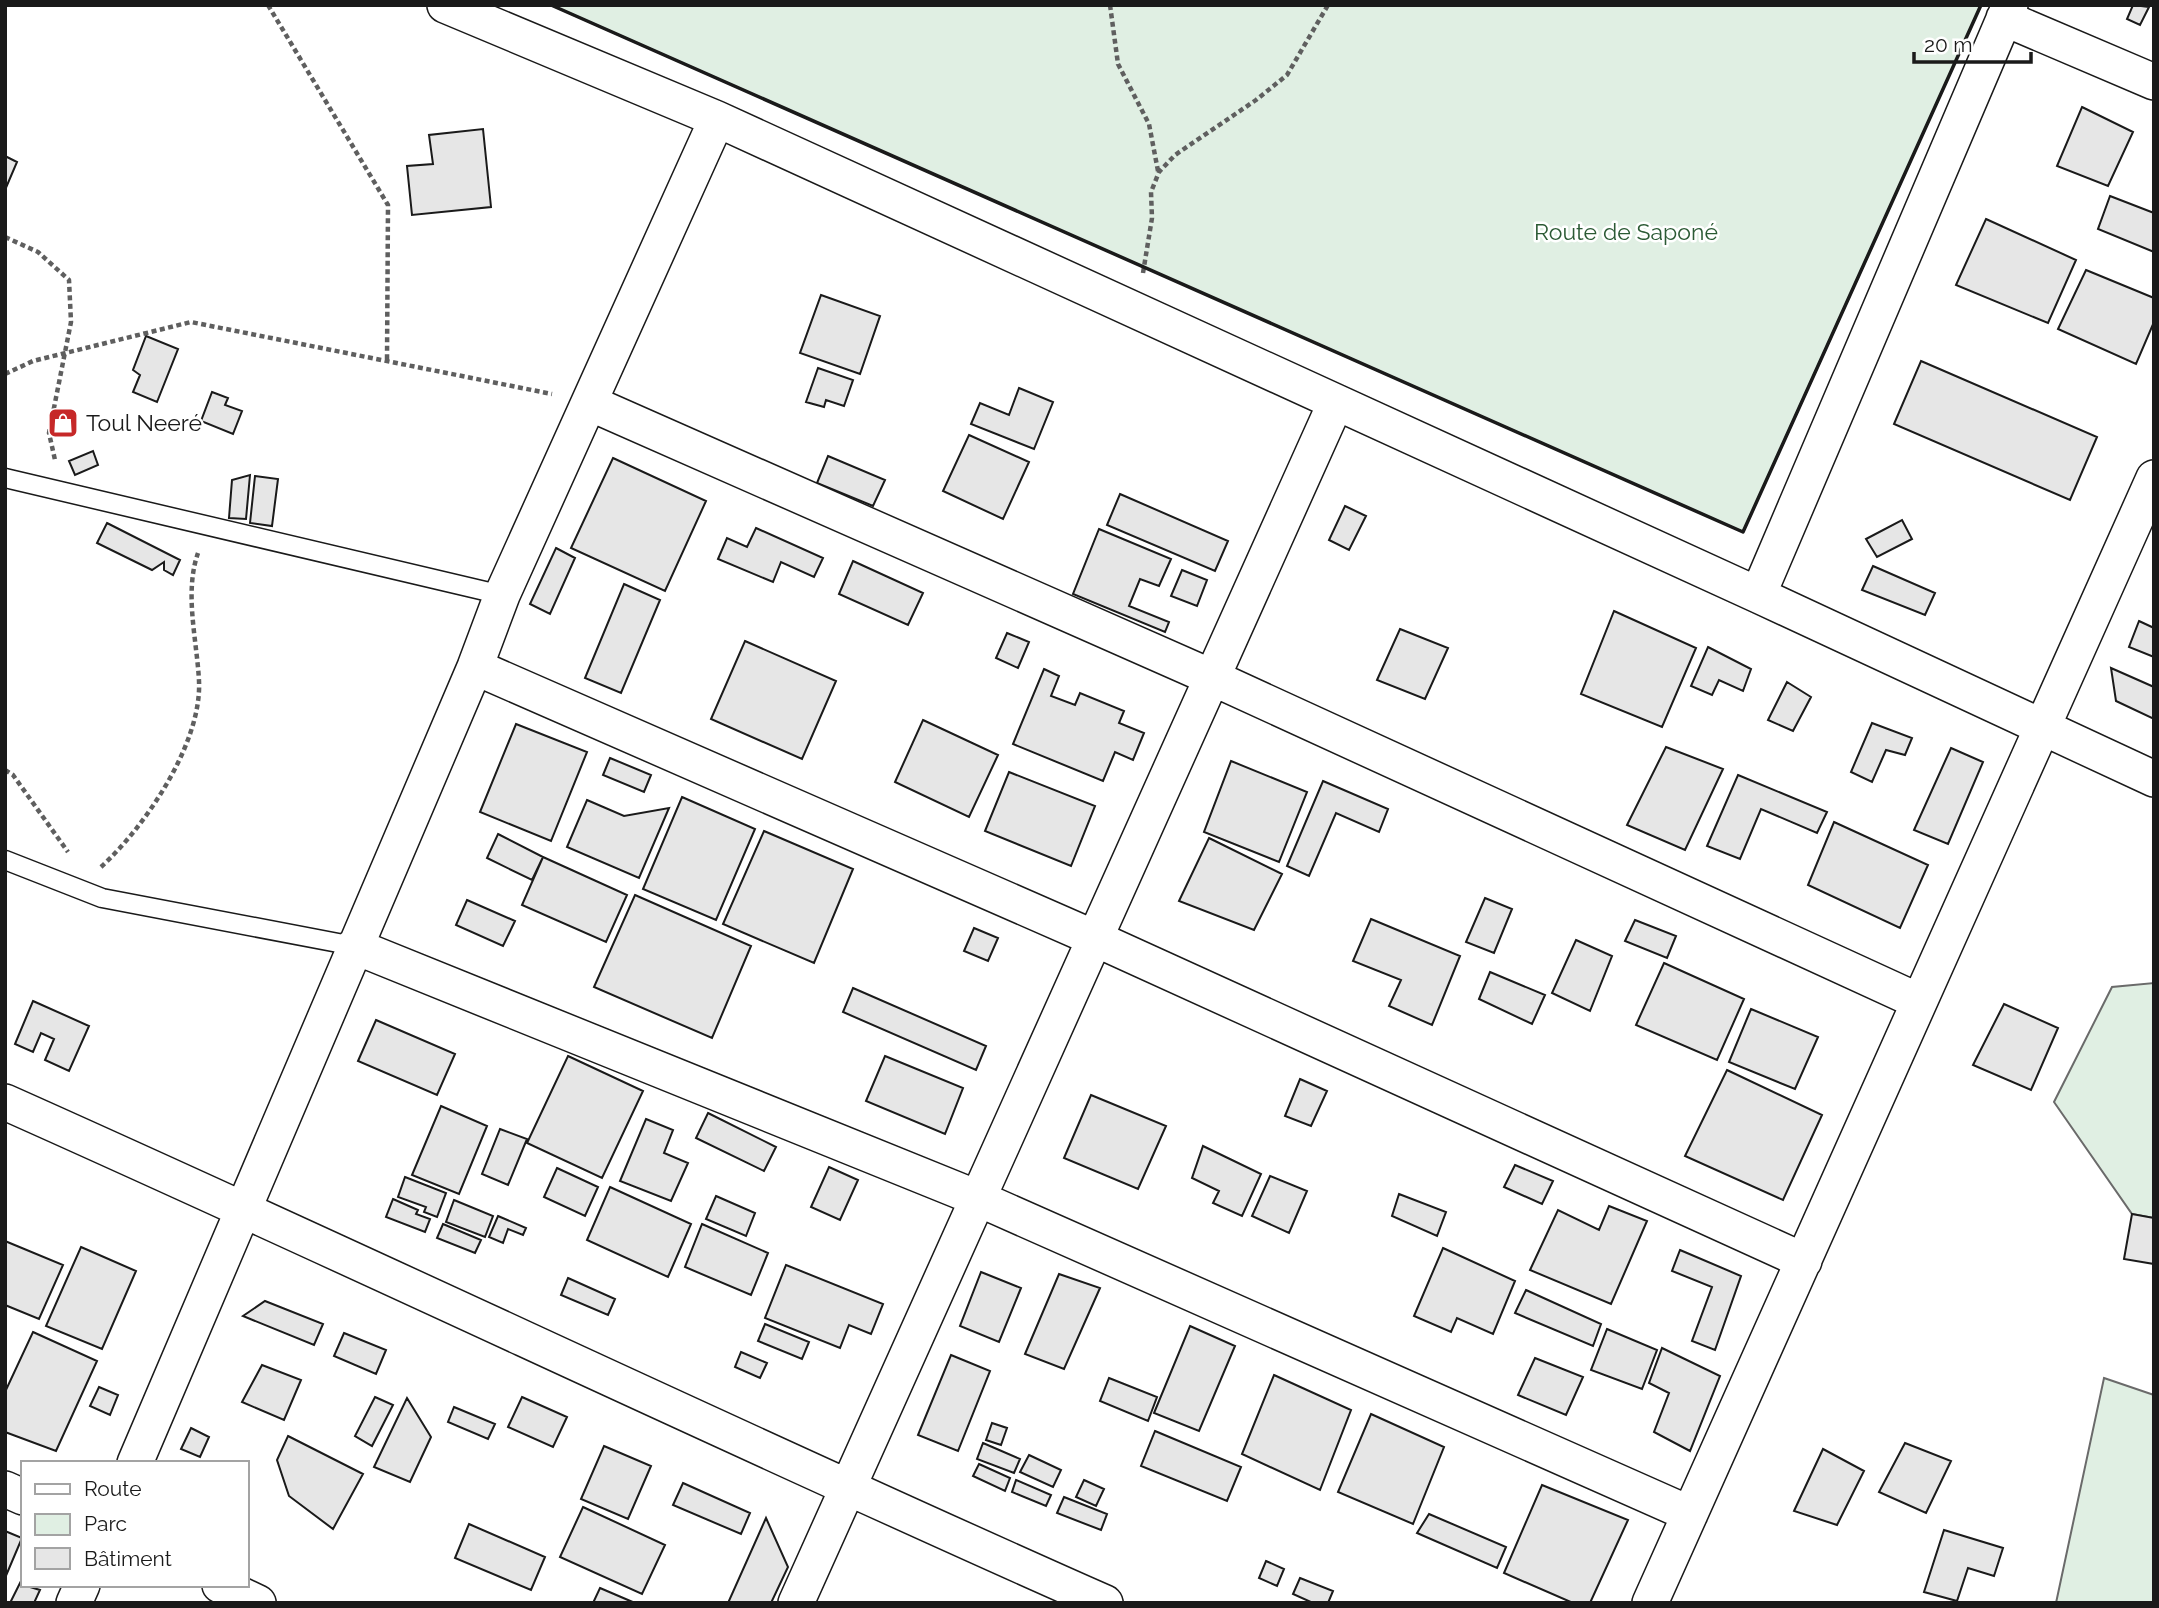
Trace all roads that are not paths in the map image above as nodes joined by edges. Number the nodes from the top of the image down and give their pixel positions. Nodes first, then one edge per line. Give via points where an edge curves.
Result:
1 (445, 5) edge
2 (2007, 12) edge
3 (2154, 82) edge
4 (717, 119) junction
5 (590, 402) junction
6 (1336, 402) junction
7 (5, 478) edge
8 (2154, 478) edge
9 (502, 595) junction
10 (1758, 595) junction
11 (475, 667) junction
12 (1211, 677) junction
13 (2043, 730) junction
14 (2154, 779) edge
15 (5, 860) edge
16 (1094, 938) junction
17 (354, 946) junction
18 (1918, 1001) junction
19 (5, 1102) edge
20 (977, 1198) junction
21 (244, 1208) junction
22 (1804, 1261) junction
23 (136, 1461) edge
24 (5, 1489) edge
25 (847, 1489) junction
26 (21, 1496) edge
27 (1690, 1514) junction
28 (81, 1587) edge
29 (224, 1587) edge
30 (74, 1603) edge
31 (258, 1603) edge
32 (796, 1603) edge
33 (1105, 1603) edge
34 (1650, 1603) edge

1 - 4 street
2 - 3 street
2 - 10 street
4 - 5 street
4 - 6 street
5 - 9 street
5 - 12 street
6 - 10 street
6 - 12 street
7 - 9 lane
8 - 13 street
9 - 11 street
10 - 13 street
11 - 16 street
11 - 17 street
12 - 16 street
12 - 18 street
13 - 14 street
13 - 18 street
15 - 17 lane via 102,898
16 - 20 street
16 - 22 street
17 - 20 street
17 - 21 street
18 - 22 street
19 - 21 street
20 - 25 street
20 - 27 street
21 - 23 street
21 - 25 street
22 - 27 street
24 - 26 street
25 - 32 street
25 - 33 street
27 - 34 street
28 - 30 street
29 - 31 street

